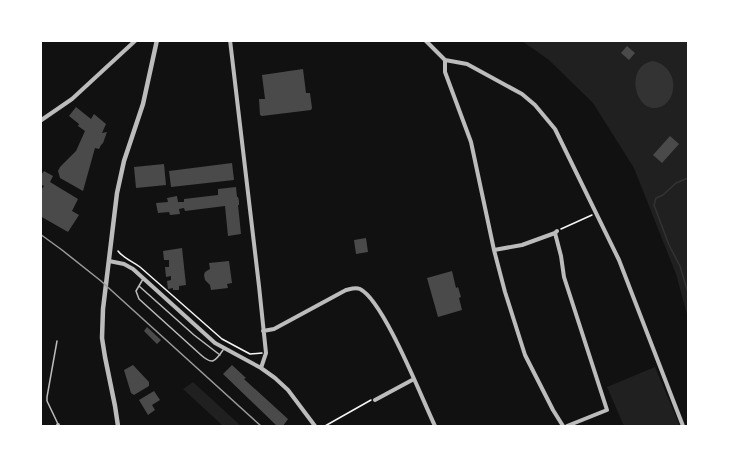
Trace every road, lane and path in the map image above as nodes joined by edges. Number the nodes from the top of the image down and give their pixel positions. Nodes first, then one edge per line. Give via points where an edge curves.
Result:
1 (136, 40) edge
2 (157, 40) edge
3 (230, 40) edge
4 (425, 40) edge
5 (445, 60) junction
6 (40, 121) edge
7 (595, 213) junction
8 (556, 232) junction
9 (494, 250) junction
10 (118, 252) dead end
11 (109, 261) junction
12 (144, 278) junction
13 (139, 285) junction
14 (263, 331) junction
15 (57, 341) dead end
16 (224, 348) junction
17 (266, 353) junction
18 (220, 355) junction
19 (261, 368) junction
20 (414, 379) junction
21 (375, 400) joint
22 (58, 426) edge
23 (118, 426) edge
24 (315, 426) edge
25 (325, 426) edge
26 (435, 426) edge
27 (565, 426) edge
28 (683, 426) edge

1 - 6 street via 72,99
2 - 11 street via 117,193
3 - 14 street
4 - 5 street
5 - 7 street via 467,63 522,93 535,105 555,129
5 - 9 street via 445,72 471,142
7 - 8 path
7 - 28 street via 619,260
8 - 9 street via 522,245
8 - 27 street via 564,277 607,410
9 - 27 street via 525,355
10 - 17 path via 222,339 250,354
11 - 12 street via 126,265
11 - 23 street via 102,338
12 - 13 lane
12 - 16 street
13 - 18 lane
13 - 18 lane via 139,299 206,360 214,361
14 - 17 street
14 - 20 street via 274,329 346,290 361,290 385,318
15 - 22 lane via 47,401
16 - 18 lane
16 - 19 street
17 - 19 street
19 - 24 street via 284,386
20 - 21 street
20 - 26 street
21 - 25 path

